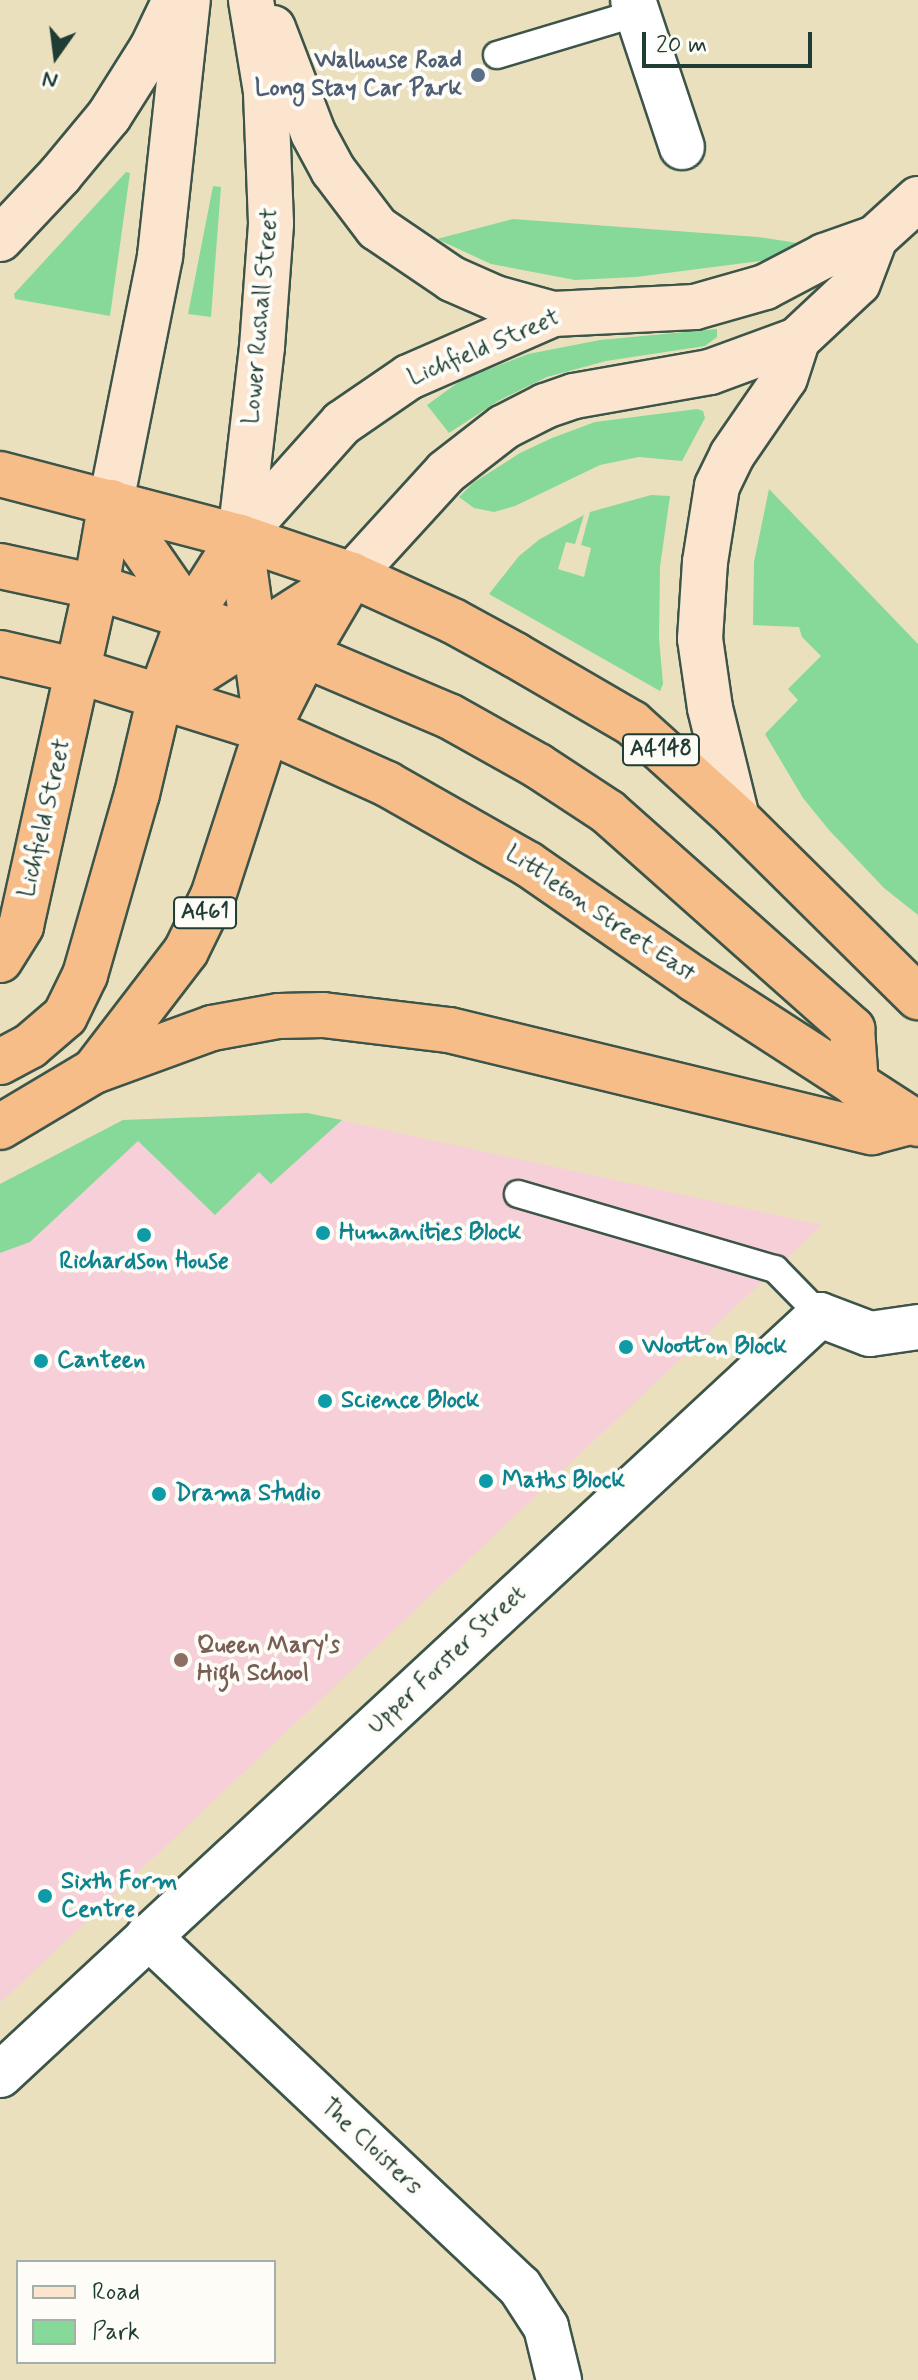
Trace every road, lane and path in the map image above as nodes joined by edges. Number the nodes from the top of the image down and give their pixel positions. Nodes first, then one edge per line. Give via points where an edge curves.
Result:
1 (175, 0) edge
2 (188, 0) edge
3 (251, 0) edge
4 (262, 0) edge
5 (635, 6) edge
6 (497, 55) dead end
7 (682, 147) dead end
8 (918, 199) edge
9 (875, 238) junction
10 (0, 239) edge
11 (553, 314) junction
12 (797, 340) junction
13 (0, 474) edge
14 (111, 502) junction
15 (240, 537) junction
16 (0, 566) edge
17 (352, 575) junction
18 (96, 587) junction
19 (190, 616) junction
20 (252, 636) junction
21 (0, 653) edge
22 (305, 655) junction
23 (78, 671) junction
24 (160, 697) junction
25 (267, 730) junction
26 (737, 818) junction
27 (0, 954) edge
28 (918, 997) edge
29 (0, 1062) edge
30 (94, 1071) junction
31 (856, 1085) junction
32 (916, 1122) edge
33 (0, 1127) edge
34 (518, 1194) dead end
35 (820, 1315) junction
36 (918, 1327) edge
37 (148, 1936) junction
38 (2, 2069) edge
39 (559, 2380) edge

1 - 10 street via 109,116
2 - 14 street via 160,256
3 - 15 street, Lower Rushall Street via 266,92 271,223
4 - 11 street via 313,133 333,170 377,228 452,279
5 - 6 lane
5 - 7 street
8 - 9 street, Lichfield Street
9 - 11 street, Lichfield Street via 824,256 765,287 695,307
9 - 12 street, Lichfield Street via 858,283
11 - 15 street, Lichfield Street via 409,377 342,423
12 - 17 street, Lichfield Street via 710,372 574,396 518,420 446,472
12 - 26 street via 785,378 717,486 705,562 700,639 710,708
13 - 14 highway, A4148
14 - 15 highway, A4148
14 - 18 highway, Lichfield Street
14 - 19 highway
15 - 17 highway, A4148
15 - 19 highway
15 - 20 highway
16 - 18 highway
17 - 20 highway
17 - 22 highway
17 - 26 highway, A4148 via 453,621 632,723
18 - 19 highway
18 - 23 highway, Lichfield Street
19 - 20 highway
19 - 24 highway
20 - 22 highway
20 - 24 highway
20 - 25 highway
21 - 23 highway, Littleton Street East
22 - 25 highway
22 - 31 highway via 476,729 608,812 852,1029
23 - 24 highway, Littleton Street East
23 - 27 highway, Lichfield Street via 21,926
24 - 25 highway, Littleton Street East
24 - 29 highway via 85,975 65,1016 30,1046
25 - 30 highway, A461 via 223,868 193,937 150,1002
25 - 31 highway, Littleton Street East via 387,784 485,837
26 - 28 highway, A4148
30 - 32 highway via 212,1028 279,1016 336,1016 449,1030 872,1132
30 - 33 highway, A461
31 - 32 highway, Littleton Street East
34 - 35 lane via 775,1269
35 - 36 street via 870,1334
35 - 37 street, Upper Forster Street
37 - 38 street, Upper Forster Street
37 - 39 street, The Cloisters via 520,2287 546,2327

